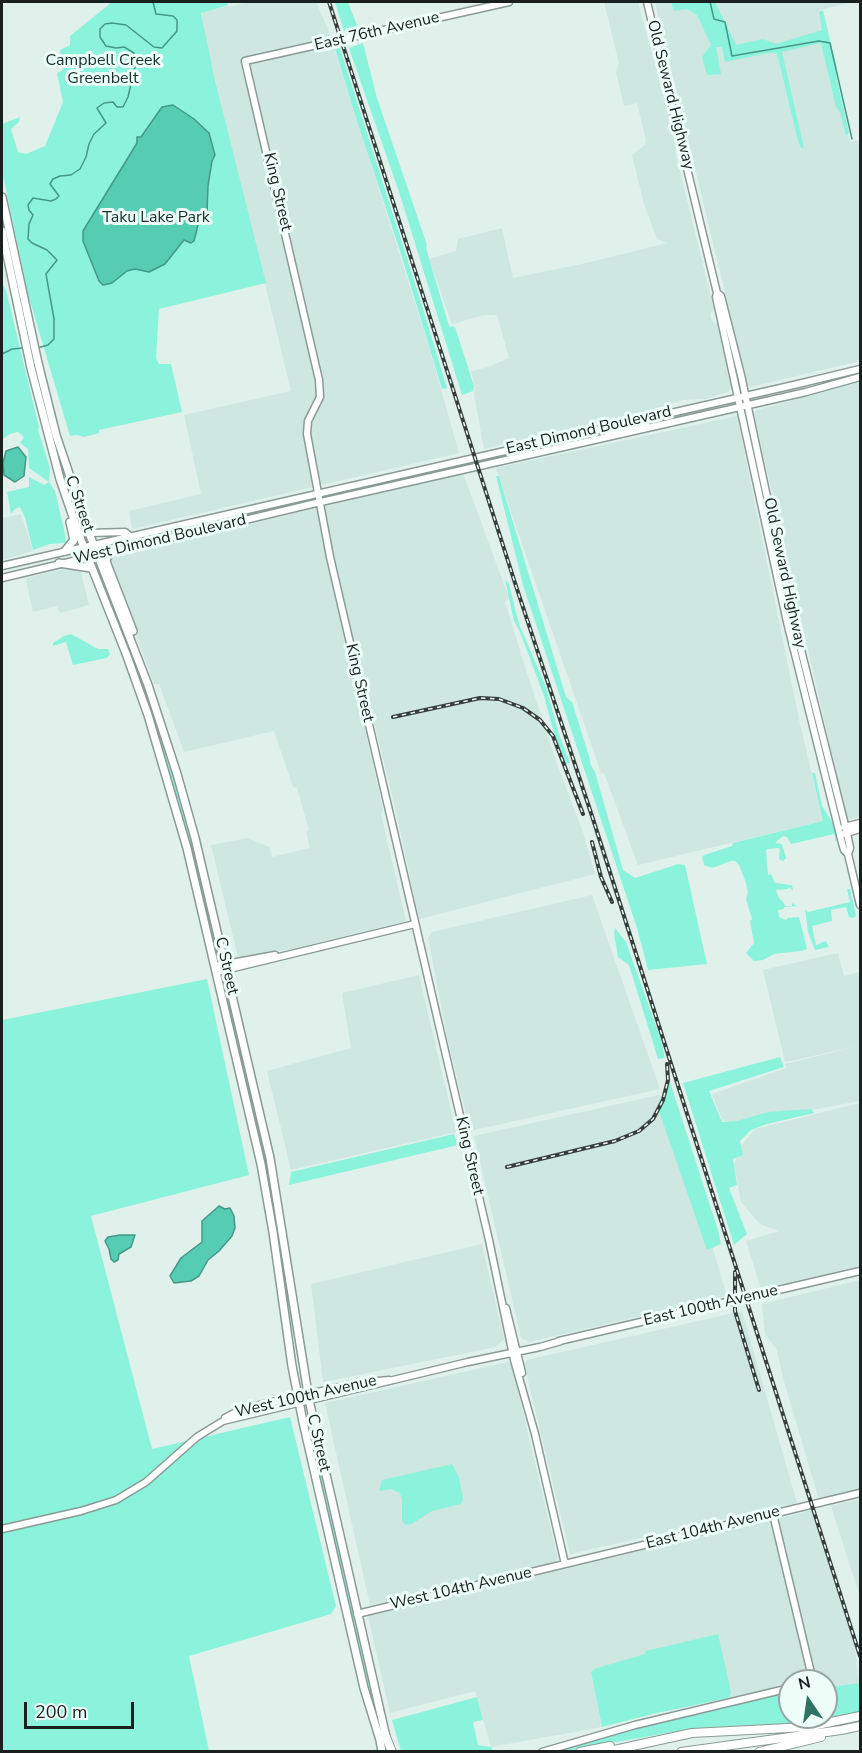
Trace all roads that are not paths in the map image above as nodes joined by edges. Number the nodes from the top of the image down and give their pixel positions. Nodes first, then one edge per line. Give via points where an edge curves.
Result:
1 (509, 2) edge
2 (647, 2) edge
3 (245, 61) joint
4 (2, 197) edge
5 (2, 231) edge
6 (717, 293) junction
7 (720, 315) junction
8 (27, 331) junction
9 (736, 354) junction
10 (35, 365) junction
11 (857, 370) edge
12 (861, 377) edge
13 (811, 390) junction
14 (742, 397) junction
15 (744, 406) junction
16 (698, 407) junction
17 (651, 417) junction
18 (647, 428) junction
19 (597, 439) junction
20 (527, 445) junction
21 (530, 454) junction
22 (56, 464) junction
23 (318, 494) junction
24 (320, 502) junction
25 (763, 510) junction
26 (89, 533) junction
27 (130, 536) junction
28 (777, 543) junction
29 (93, 544) junction
30 (83, 546) junction
31 (65, 551) junction
32 (110, 552) junction
33 (97, 555) junction
34 (87, 557) junction
35 (59, 563) junction
36 (2, 566) edge
37 (91, 567) junction
38 (2, 578) edge
39 (142, 669) junction
40 (861, 824) edge
41 (861, 829) edge
42 (843, 831) junction
43 (861, 904) edge
44 (415, 924) junction
45 (226, 967) junction
46 (216, 969) junction
47 (861, 1271) edge
48 (515, 1351) junction
49 (372, 1380) junction
50 (392, 1380) junction
51 (355, 1390) junction
52 (308, 1397) junction
53 (298, 1399) junction
54 (861, 1493) edge
55 (774, 1514) junction
56 (2, 1528) edge
57 (566, 1564) junction
58 (357, 1614) junction
59 (810, 1669) edge
60 (778, 1691) edge
61 (861, 1716) edge
62 (861, 1726) edge
63 (841, 1730) junction
64 (384, 1732) joint
65 (647, 1742) junction
66 (382, 1752) edge
67 (391, 1752) edge
68 (542, 1752) edge
69 (580, 1752) edge
70 (605, 1752) edge
71 (681, 1752) edge
72 (759, 1752) edge

1 - 3 street, East 76th Avenue
2 - 6 street, Old Seward Highway
3 - 23 street, King Street via 320,380 320,397 307,430
4 - 8 main road, C Street
5 - 8 main road, C Street
6 - 7 street, Old Seward Highway
6 - 9 street, Old Seward Highway
7 - 9 street
7 - 14 street, Old Seward Highway
8 - 10 main road, C Street
9 - 14 street, Old Seward Highway
10 - 22 main road, C Street
10 - 26 main road, C Street
11 - 13 street
11 - 14 street, East Dimond Boulevard
12 - 13 street, East Dimond Boulevard
13 - 15 street, East Dimond Boulevard
14 - 15 street, Old Seward Highway
14 - 16 street, East Dimond Boulevard
15 - 18 street, East Dimond Boulevard
15 - 25 street, Old Seward Highway
15 - 28 street, Old Seward Highway
16 - 17 street, East Dimond Boulevard
16 - 18 street
17 - 19 street via 646,423
17 - 20 street, East Dimond Boulevard
18 - 19 street, East Dimond Boulevard
19 - 21 street, East Dimond Boulevard
20 - 21 street
20 - 23 street, East Dimond Boulevard
21 - 24 street, East Dimond Boulevard
22 - 30 main road, C Street
22 - 31 main road via 74,538
23 - 24 street, King Street
23 - 27 street, West Dimond Boulevard
24 - 32 street, West Dimond Boulevard
24 - 44 street, King Street
25 - 28 street
25 - 42 street, Old Seward Highway via 792,644
26 - 27 street via 125,532
26 - 29 main road, C Street
27 - 29 street, West Dimond Boulevard
28 - 42 street, Old Seward Highway
29 - 30 street, West Dimond Boulevard
29 - 33 main road, C Street
30 - 31 street, West Dimond Boulevard
30 - 34 main road, C Street
31 - 36 street, West Dimond Boulevard
32 - 33 street, West Dimond Boulevard
32 - 39 main road via 106,564 136,640
33 - 34 street, West Dimond Boulevard
33 - 39 main road, C Street
34 - 35 street, West Dimond Boulevard
34 - 37 main road, C Street
35 - 37 main road
35 - 38 street, West Dimond Boulevard
37 - 46 main road, C Street via 127,656 161,757
39 - 45 main road, C Street via 185,801
40 - 42 street
41 - 42 street
42 - 43 street, Old Seward Highway
44 - 45 street
44 - 48 street, King Street
45 - 46 street
45 - 52 main road, C Street via 273,1172
46 - 53 main road, C Street via 261,1164
47 - 48 street, East 100th Avenue
48 - 50 street, West 100th Avenue
48 - 57 street, King Street
49 - 50 street, West 100th Avenue
49 - 51 street
49 - 52 street, West 100th Avenue
50 - 51 street, West 100th Avenue
51 - 52 street, West 100th Avenue
52 - 53 street, West 100th Avenue
52 - 58 main road, C Street
53 - 56 street, West 100th Avenue via 238,1410 197,1437 146,1482 116,1500
53 - 66 main road, C Street
54 - 55 street, East 104th Avenue
55 - 57 street, East 104th Avenue
55 - 59 street
57 - 58 street, West 104th Avenue
58 - 64 main road, C Street
60 - 68 street
61 - 65 highway via 807,1727 692,1733
62 - 63 highway
63 - 71 highway
63 - 72 highway
64 - 67 highway
65 - 69 highway
65 - 70 highway

